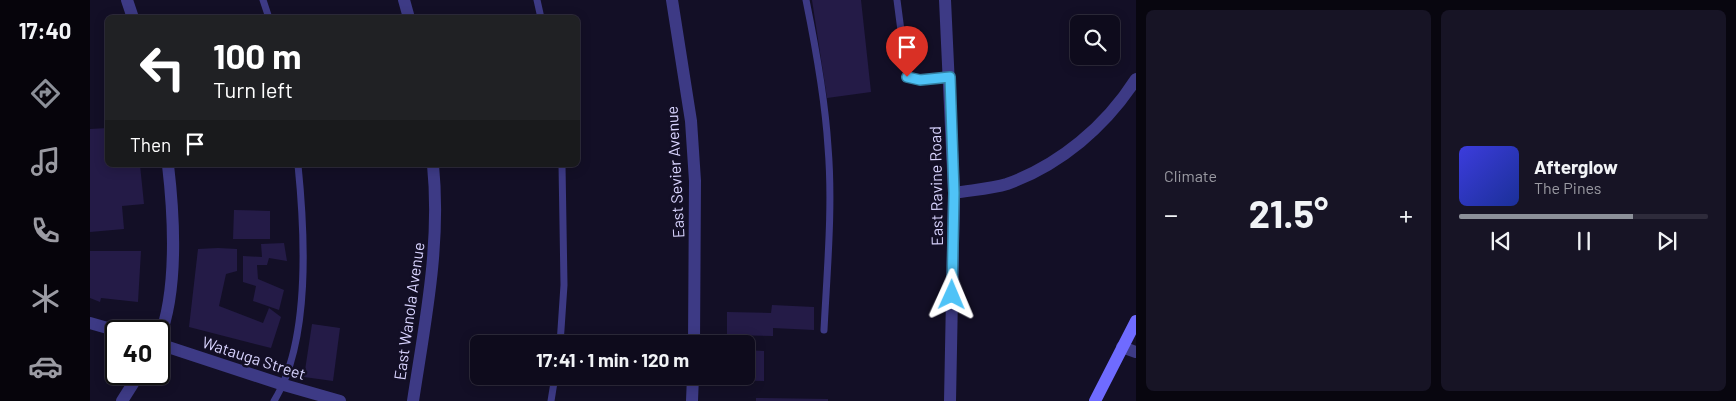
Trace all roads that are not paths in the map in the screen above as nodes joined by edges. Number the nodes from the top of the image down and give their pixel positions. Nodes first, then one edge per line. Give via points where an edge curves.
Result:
1 (127, 0) edge
2 (264, 0) edge
3 (404, 0) edge
4 (537, 0) edge
5 (672, 0) edge
6 (806, 0) edge
7 (897, 0) edge
8 (945, 0) edge
9 (132, 15) edge
10 (267, 15) edge
11 (408, 15) edge
12 (540, 15) edge
13 (950, 77) junction
14 (1136, 79) edge
15 (168, 167) edge
16 (298, 167) edge
17 (433, 167) edge
18 (562, 167) edge
19 (954, 193) junction
20 (165, 320) edge
21 (1136, 321) edge
22 (90, 323) edge
23 (105, 327) edge
24 (824, 330) dead end
25 (561, 335) edge
26 (694, 335) edge
27 (1122, 347) junction
28 (170, 348) edge
29 (1136, 352) edge
30 (132, 385) edge
31 (284, 385) junction
32 (554, 385) edge
33 (693, 385) edge
34 (122, 401) edge
35 (274, 401) edge
36 (340, 401) edge
37 (413, 401) edge
38 (551, 401) edge
39 (692, 401) edge
40 (950, 401) edge
41 (1095, 401) edge

1 - 9 street
2 - 10 lane
3 - 11 street
4 - 12 lane
5 - 26 street, East Sevier Avenue via 691,121 695,181
6 - 24 lane via 828,148
7 - 13 lane via 907,77 920,80
8 - 13 street, East Ravine Road
13 - 19 street, East Ravine Road
14 - 19 street via 1097,127 1055,162 1006,184
15 - 20 street via 172,241
16 - 31 lane via 304,260 299,326
17 - 37 street, East Wanola Avenue via 434,263
18 - 25 lane via 564,285
19 - 40 street, East Ravine Road
21 - 27 main road
22 - 23 street
27 - 29 street
27 - 41 main road
28 - 31 street, Watauga Street
30 - 34 street
31 - 35 lane
31 - 36 street, Watauga Street
32 - 38 lane
33 - 39 street

